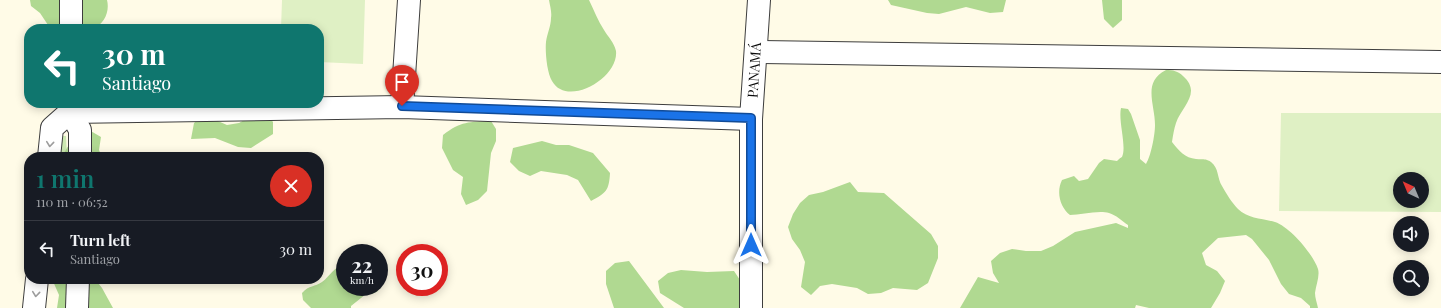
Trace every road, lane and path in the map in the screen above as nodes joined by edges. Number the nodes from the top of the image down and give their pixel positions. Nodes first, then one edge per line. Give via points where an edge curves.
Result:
1 (71, 0) edge
2 (409, 0) edge
3 (760, 0) edge
4 (71, 24) edge
5 (756, 52) junction
6 (1441, 62) edge
7 (324, 106) edge
8 (402, 106) junction
9 (70, 108) edge
10 (751, 118) junction
11 (50, 152) edge
12 (80, 152) edge
13 (36, 284) edge
14 (78, 284) edge
15 (34, 308) edge
16 (77, 308) edge
17 (751, 308) edge

1 - 4 street
2 - 8 street
3 - 5 street, PANAMÁ
5 - 6 street
5 - 10 street, PANAMÁ
7 - 8 street
8 - 10 street
9 -> 11 street via 52,128
9 - 12 street via 80,130
10 - 17 street, PANAMÁ
13 -> 15 street
14 - 16 street

